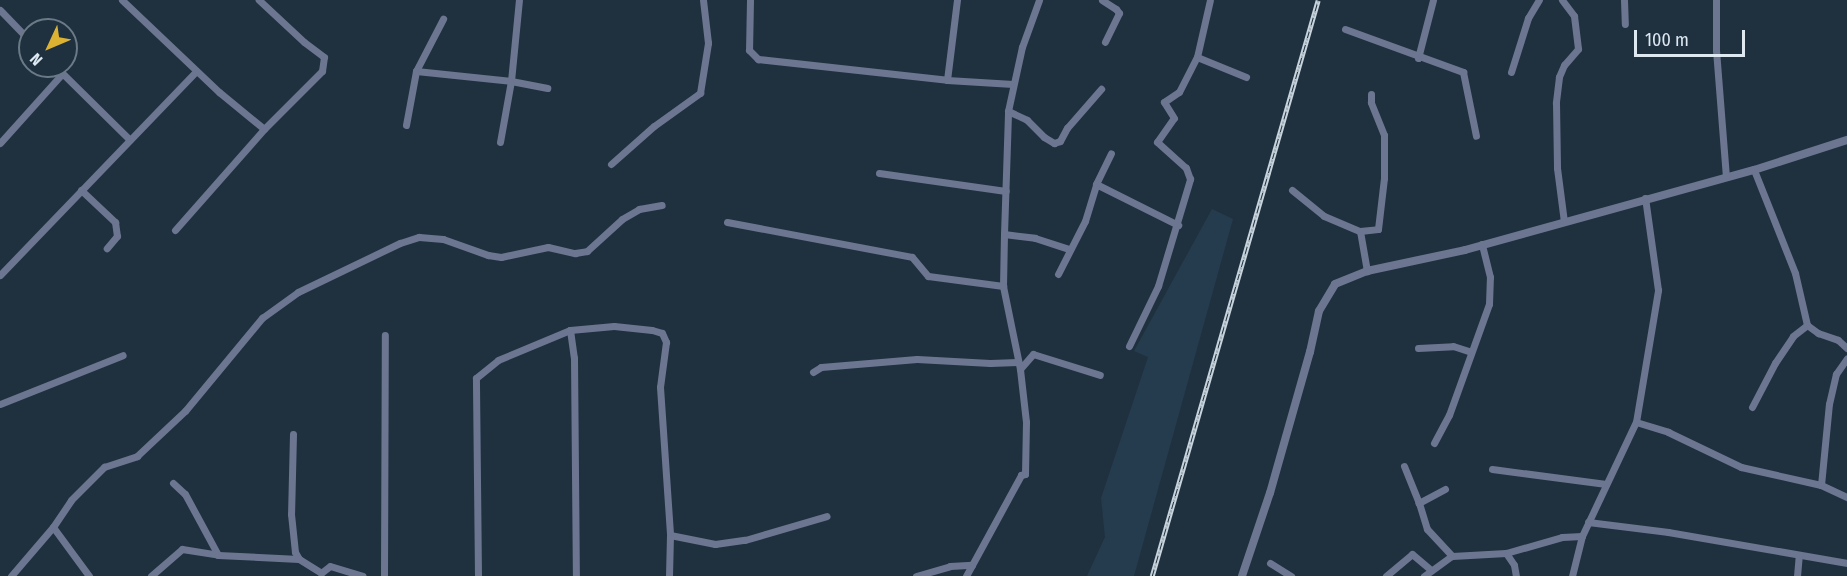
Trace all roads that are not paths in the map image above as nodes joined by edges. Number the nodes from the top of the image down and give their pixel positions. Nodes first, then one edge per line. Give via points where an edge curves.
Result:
1 (122, 0) edge
2 (259, 0) edge
3 (519, 0) edge
4 (703, 0) edge
5 (750, 0) edge
6 (957, 0) edge
7 (1039, 0) edge
8 (1102, 0) edge
9 (1210, 0) edge
10 (1433, 0) edge
11 (1539, 0) edge
12 (1562, 0) edge
13 (1624, 0) edge
14 (1716, 0) edge
15 (0, 10) edge
16 (442, 19) dead end
17 (1625, 24) dead end
18 (18, 29) edge
19 (1345, 29) dead end
20 (1105, 42) dead end
21 (1197, 57) junction
22 (1418, 58) junction
23 (196, 71) junction
24 (416, 71) junction
25 (1511, 72) dead end
26 (1246, 77) dead end
27 (58, 78) edge
28 (66, 78) edge
29 (947, 80) junction
30 (510, 81) junction
31 (1013, 84) junction
32 (547, 88) dead end
33 (1101, 89) dead end
34 (1371, 94) dead end
35 (1008, 111) junction
36 (406, 125) dead end
37 (264, 129) junction
38 (1476, 136) dead end
39 (130, 140) junction
40 (1847, 140) edge
41 (500, 142) dead end
42 (0, 143) edge
43 (1111, 153) dead end
44 (611, 164) dead end
45 (1754, 170) junction
46 (879, 173) dead end
47 (1726, 176) junction
48 (1096, 184) junction
49 (81, 190) junction
50 (1292, 190) dead end
51 (1006, 191) junction
52 (1646, 198) junction
53 (662, 205) dead end
54 (727, 222) dead end
55 (1564, 222) junction
56 (1178, 225) junction
57 (175, 231) dead end
58 (1360, 231) junction
59 (1004, 234) junction
60 (1482, 244) junction
61 (107, 249) dead end
62 (1069, 249) junction
63 (1367, 271) junction
64 (1058, 274) dead end
65 (0, 275) edge
66 (1003, 286) junction
67 (1807, 325) junction
68 (570, 330) junction
69 (385, 335) dead end
70 (1129, 346) dead end
71 (1418, 348) dead end
72 (1847, 348) edge
73 (1471, 352) junction
74 (123, 356) dead end
75 (1847, 358) edge
76 (1018, 365) junction
77 (813, 372) dead end
78 (1100, 375) dead end
79 (0, 404) edge
80 (1752, 407) dead end
81 (1636, 422) junction
82 (293, 434) dead end
83 (1434, 443) dead end
84 (1404, 466) dead end
85 (1492, 469) dead end
86 (173, 483) dead end
87 (1606, 484) junction
88 (1821, 485) junction
89 (1445, 489) dead end
90 (1847, 497) edge
91 (1419, 503) junction
92 (826, 516) dead end
93 (1588, 522) junction
94 (53, 527) junction
95 (670, 535) junction
96 (1582, 536) junction
97 (1506, 553) junction
98 (218, 555) junction
99 (1799, 555) junction
100 (1452, 556) junction
101 (294, 557) junction
102 (1270, 563) dead end
103 (1847, 563) edge
104 (972, 565) junction
105 (1431, 570) junction
106 (11, 576) edge
107 (89, 576) edge
108 (151, 576) edge
109 (363, 576) edge
110 (384, 576) edge
111 (478, 576) edge
112 (576, 576) edge
113 (669, 576) edge
114 (916, 576) edge
115 (966, 576) edge
116 (1242, 576) edge
117 (1291, 576) edge
118 (1386, 576) edge
119 (1424, 576) edge
120 (1516, 576) edge
121 (1572, 576) edge
122 (1797, 576) edge

1 - 23 street
2 - 37 street via 324,57 325,63
3 - 30 street
4 - 44 street via 708,43 700,93
5 - 29 street via 749,50 758,59
6 - 29 street
7 - 31 street via 1025,34
8 - 20 street via 1119,13
9 - 21 street
10 - 22 street
11 - 25 street via 1528,18
12 - 55 street via 1574,16 1578,50 1559,77 1556,103 1557,168
13 - 17 street
14 - 47 street
15 - 18 street
16 - 24 street
19 - 22 street
21 - 26 street
21 - 56 street via 1179,92 1164,102 1174,118 1157,142 1186,168 1190,179
22 - 38 street via 1463,72
23 - 37 street
23 - 39 street
24 - 30 street
24 - 36 street
27 - 42 street
28 - 39 street
29 - 31 street
30 - 32 street
30 - 41 street
31 - 35 street
33 - 35 street via 1060,141 1054,143 1027,120
34 - 58 street via 1384,135 1384,178 1378,229
35 - 51 street
37 - 57 street
39 - 49 street
40 - 45 street
43 - 48 street
45 - 47 street
45 - 67 street via 1795,273
46 - 51 street
47 - 52 street
48 - 56 street
48 - 62 street via 1084,221
49 - 61 street via 115,222 117,236
49 - 65 street
50 - 58 street via 1324,216
51 - 59 street
52 - 55 street
52 - 81 street via 1658,290
53 - 94 street via 639,208 587,252 548,247 501,257 443,239 419,237 298,292 262,318 186,411 137,456 104,467 70,500
54 - 66 street via 912,257 928,276
55 - 60 street
56 - 70 street via 1158,286
58 - 63 street
59 - 62 street via 1035,238
59 - 66 street
60 - 63 street
60 - 73 street via 1490,277 1489,304
62 - 64 street
63 - 116 street via 1335,284 1319,311 1270,493
66 - 76 street
67 - 72 street
67 - 80 street via 1793,336 1774,363
68 - 95 street via 614,326 662,333 666,342 660,387
68 - 111 street via 498,360 476,378
68 - 112 street via 574,358
69 - 110 street
71 - 73 street via 1453,346
73 - 83 street via 1449,415
74 - 79 street
75 - 88 street via 1836,374 1829,404
76 - 77 street via 917,359 821,367
76 - 78 street via 1034,354
76 - 104 street via 1026,422 1025,474
81 - 87 street
81 - 88 street via 1668,432 1741,468
82 - 101 street
84 - 91 street
85 - 87 street
86 - 98 street via 185,494
87 - 93 street
88 - 90 street
89 - 91 street
91 - 100 street via 1427,529
92 - 95 street via 746,540 716,544
93 - 96 street
93 - 99 street
94 - 106 street
94 - 107 street
95 - 113 street
96 - 97 street via 1562,537
96 - 121 street
97 - 100 street
97 - 120 street
98 - 101 street
98 - 108 street via 182,549
99 - 103 street
99 - 122 street
100 - 105 street
101 - 109 street via 321,573 330,566
102 - 117 street
104 - 114 street via 950,566
104 - 115 street
105 - 118 street via 1412,554
105 - 119 street

